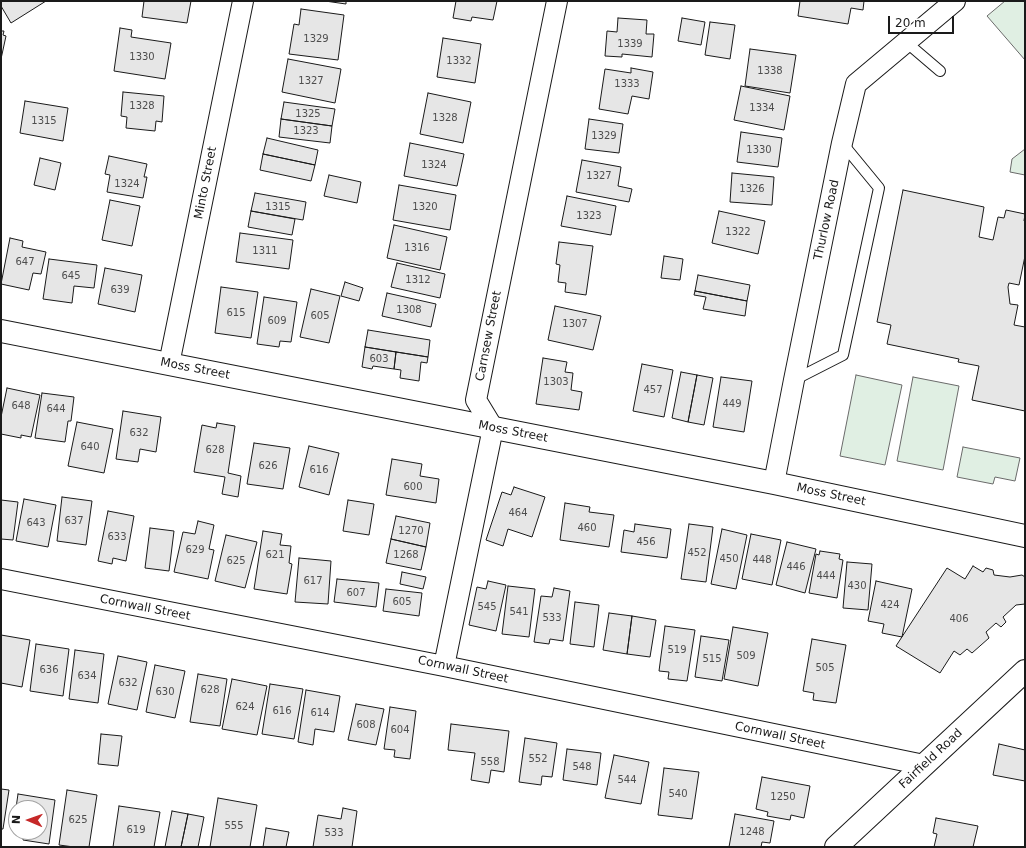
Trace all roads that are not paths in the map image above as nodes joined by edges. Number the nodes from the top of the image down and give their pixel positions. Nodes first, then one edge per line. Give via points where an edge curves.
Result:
1 (243, 1) edge
2 (557, 1) edge
3 (955, 1) edge
4 (906, 42) junction
5 (940, 71) dead end
6 (842, 143) junction
7 (1, 331) edge
8 (169, 364) junction
9 (794, 380) junction
10 (493, 428) junction
11 (774, 483) junction
12 (1025, 536) edge
13 (1, 579) edge
14 (444, 666) junction
15 (1025, 671) edge
16 (924, 766) junction
17 (836, 847) edge

1 - 8 street, Minto Street
2 - 10 street, Carnsew Street via 476,400
3 - 4 street, Thurlow Road
4 - 5 lane
4 - 6 street, Thurlow Road via 856,84
6 - 9 street, Thurlow Road
6 - 9 lane via 879,188 844,355
7 - 8 street, Moss Street
8 - 10 street, Moss Street
9 - 11 street, Thurlow Road
10 - 11 street, Moss Street
10 - 14 street
11 - 12 street, Moss Street
13 - 14 street, Cornwall Street
14 - 16 street, Cornwall Street
15 - 16 street, Fairfield Road
16 - 17 street, Fairfield Road

